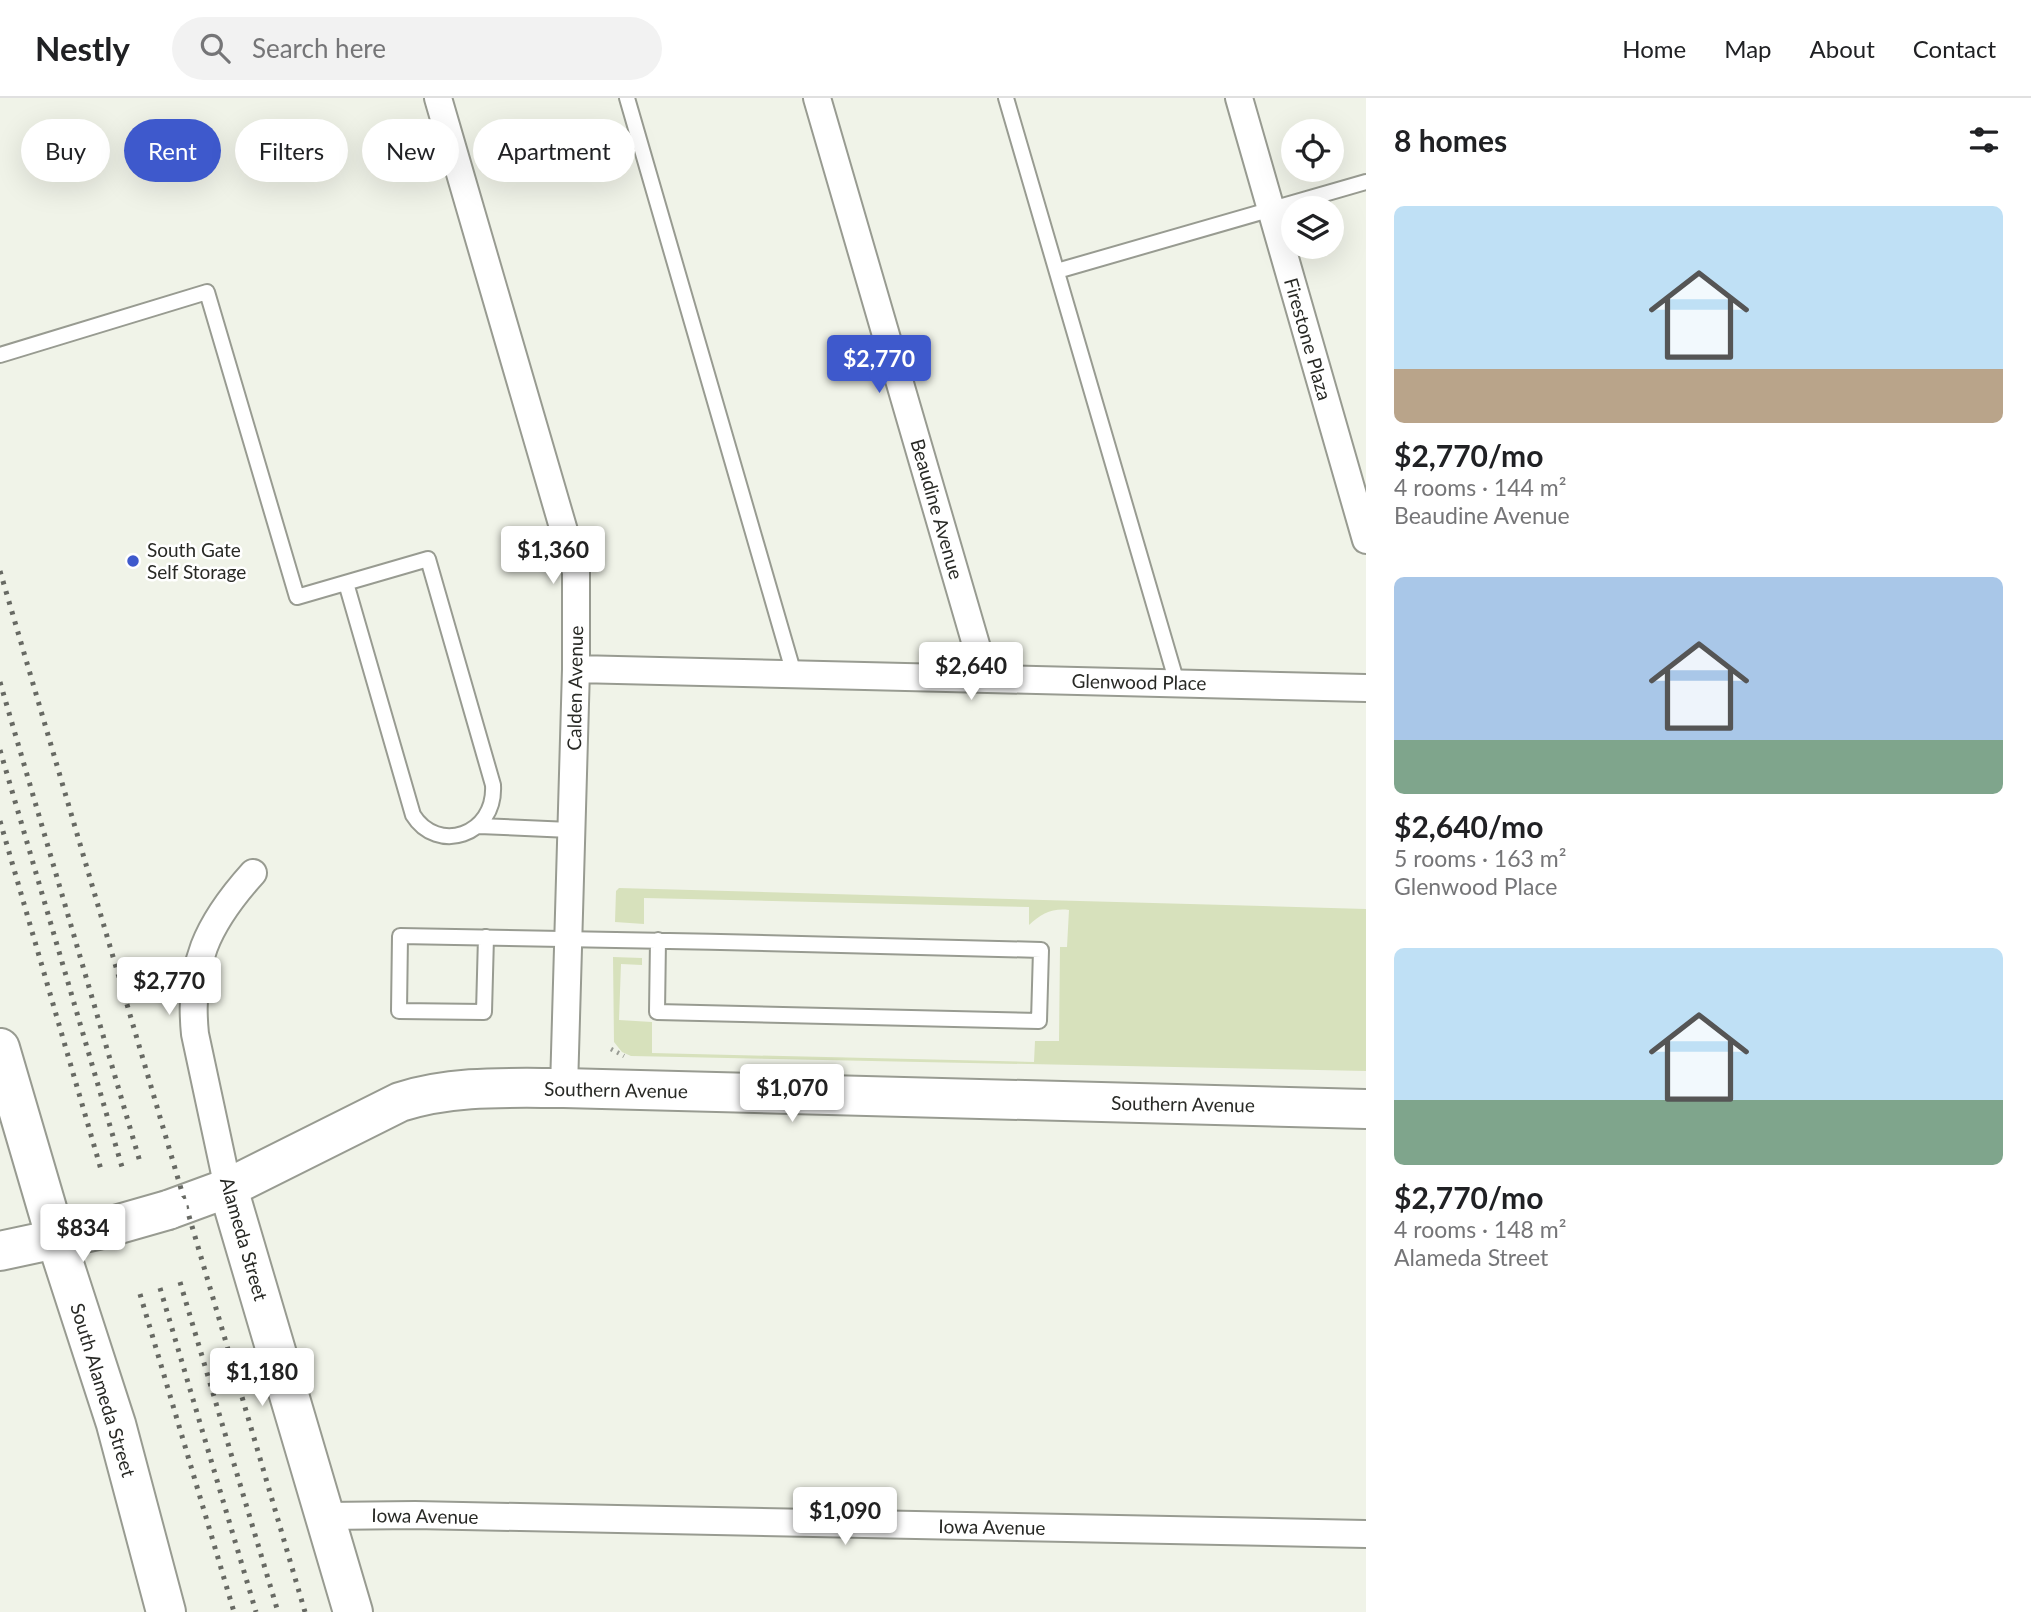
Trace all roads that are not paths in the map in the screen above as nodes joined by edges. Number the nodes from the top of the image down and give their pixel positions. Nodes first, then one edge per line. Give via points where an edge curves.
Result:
1 (438, 98) edge
2 (627, 98) edge
3 (817, 98) edge
4 (1006, 98) edge
5 (1238, 98) edge
6 (1366, 181) edge
7 (1270, 209) junction
8 (1057, 271) junction
9 (0, 355) edge
10 (1366, 540) edge
11 (346, 583) junction
12 (576, 669) junction
13 (794, 674) junction
14 (986, 679) junction
15 (1177, 683) junction
16 (1366, 688) edge
17 (480, 826) junction
18 (570, 830) junction
19 (253, 873) dead end
20 (486, 937) junction
21 (568, 939) junction
22 (658, 940) junction
23 (0, 1048) edge
24 (564, 1088) junction
25 (8, 1108) edge
26 (1366, 1109) edge
27 (228, 1188) junction
28 (56, 1239) junction
29 (0, 1251) edge
30 (325, 1516) junction
31 (1366, 1534) edge
32 (166, 1612) edge
33 (353, 1612) edge

1 - 12 street, Calden Avenue via 576,572
2 - 13 lane
3 - 14 street, Beaudine Avenue
4 - 8 lane
5 - 7 street, Firestone Plaza
6 - 7 lane
7 - 8 lane
7 - 10 street, Firestone Plaza
8 - 15 lane
9 - 11 lane via 208,292 297,597
11 - 17 lane via 413,815 437,834 455,835
11 - 17 lane via 428,559 493,785 492,809
12 - 13 street, Glenwood Place
12 - 18 street, Calden Avenue
13 - 14 street, Glenwood Place
14 - 15 street, Glenwood Place
15 - 16 street, Glenwood Place
17 - 18 lane
18 - 21 street, Calden Avenue
19 - 27 street, Alameda Street via 213,923 194,983 195,1034
20 - 20 lane via 400,936 399,1011 484,1012
20 - 21 lane
21 - 22 lane
21 - 24 street, Calden Avenue
22 - 22 lane via 1041,950 1039,1021 657,1012
23 - 25 street, South Alameda Street
24 - 26 street, Southern Avenue
24 - 27 street, Southern Avenue via 472,1088 423,1094
25 - 28 street, South Alameda Street
27 - 28 street, Southern Avenue, bridge
27 - 30 street, Alameda Street
28 - 29 street, Southern Avenue
28 - 32 street, South Alameda Street via 116,1424
30 - 31 street, Iowa Avenue
30 - 33 street, Alameda Street

